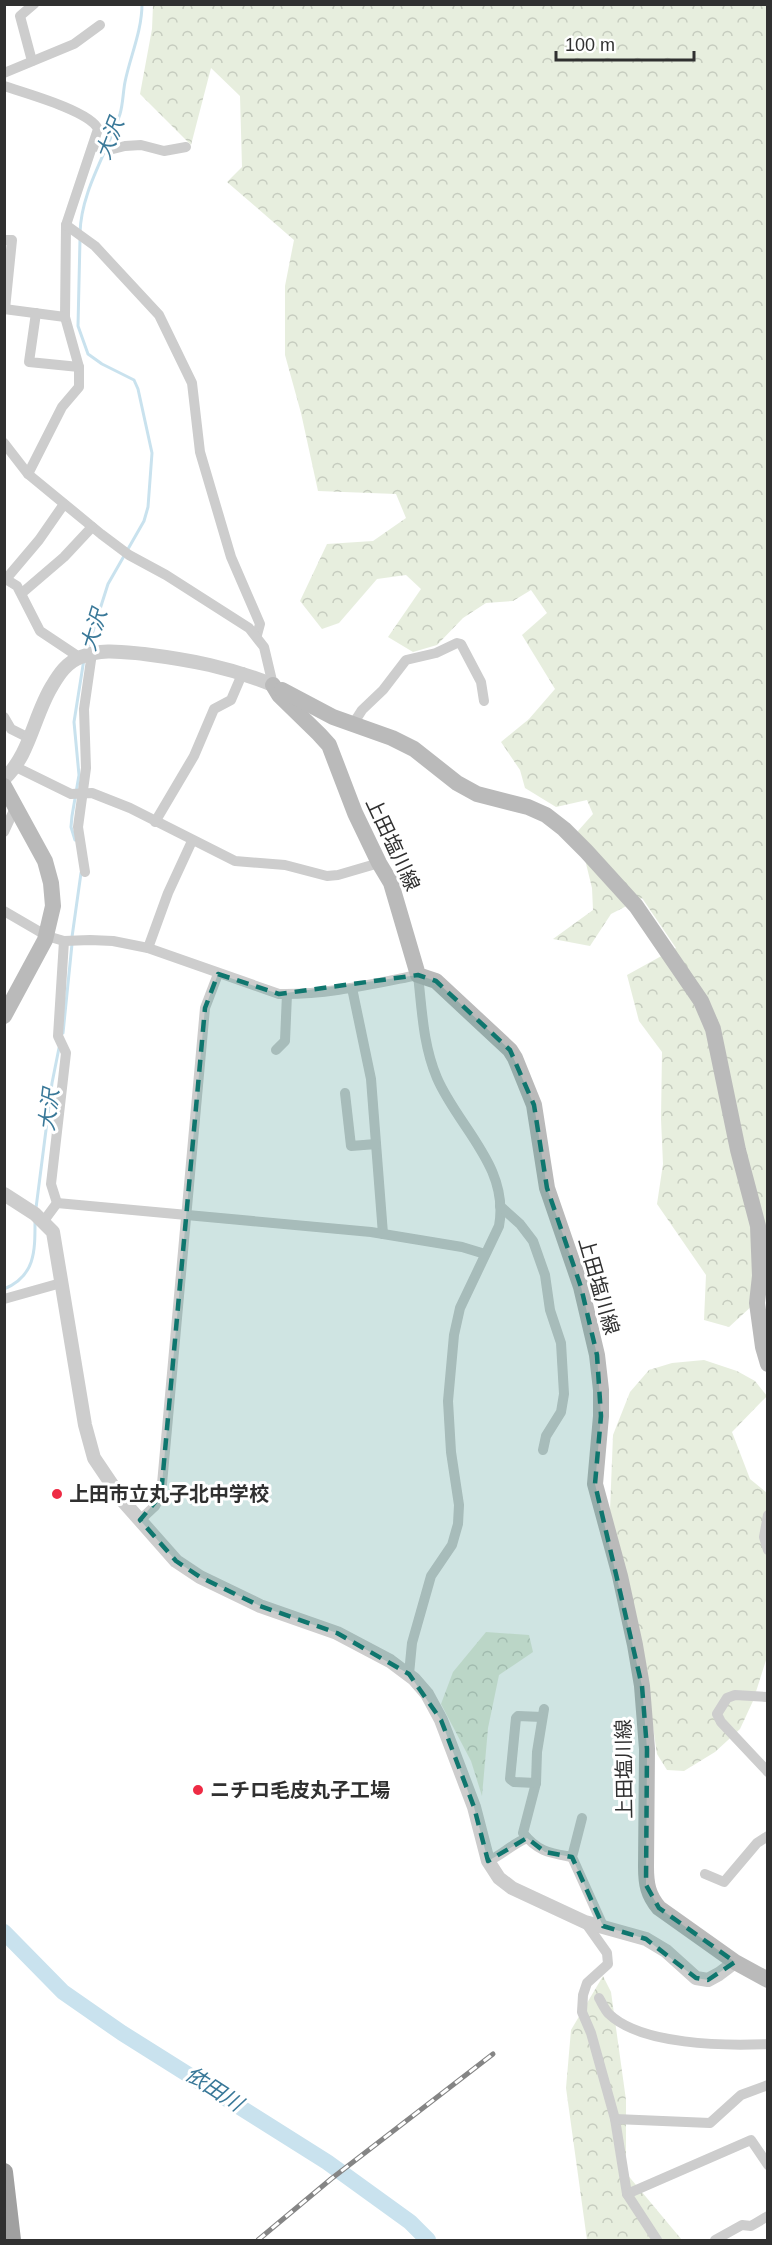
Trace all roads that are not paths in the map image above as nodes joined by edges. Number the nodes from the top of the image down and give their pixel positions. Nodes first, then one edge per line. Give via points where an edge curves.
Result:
1 (34, 4) edge
2 (100, 25) dead end
3 (32, 60) junction
4 (4, 73) edge
5 (4, 86) edge
6 (94, 146) junction
7 (186, 147) dead end
8 (66, 225) junction
9 (4, 240) edge
10 (5, 309) edge
11 (36, 313) junction
12 (66, 317) junction
13 (79, 367) junction
14 (4, 443) edge
15 (28, 474) junction
16 (64, 504) junction
17 (92, 527) junction
18 (5, 578) edge
19 (22, 593) junction
20 (257, 635) junction
21 (85, 655) junction
22 (243, 672) junction
23 (273, 685) junction
24 (483, 701) dead end
25 (4, 717) edge
26 (353, 724) junction
27 (29, 738) junction
28 (16, 767) junction
29 (4, 779) edge
30 (4, 786) edge
31 (84, 793) junction
32 (15, 808) junction
33 (155, 822) junction
34 (4, 832) edge
35 (192, 841) junction
36 (379, 864) junction
37 (85, 872) dead end
38 (4, 911) edge
39 (47, 936) junction
40 (64, 942) junction
41 (148, 948) junction
42 (218, 974) junction
43 (418, 975) junction
44 (352, 988) junction
45 (287, 994) junction
46 (4, 1016) edge
47 (276, 1050) dead end
48 (345, 1093) dead end
49 (376, 1144) junction
50 (4, 1194) edge
51 (57, 1203) junction
52 (500, 1206) junction
53 (188, 1215) junction
54 (43, 1222) junction
55 (383, 1234) junction
56 (485, 1254) junction
57 (61, 1283) junction
58 (4, 1299) edge
59 (768, 1364) edge
60 (543, 1450) dead end
61 (768, 1515) edge
62 (140, 1520) junction
63 (768, 1550) edge
64 (409, 1674) junction
65 (768, 1697) edge
66 (768, 1772) edge
67 (536, 1783) junction
68 (582, 1818) dead end
69 (768, 1836) edge
70 (527, 1838) junction
71 (572, 1857) junction
72 (488, 1861) junction
73 (705, 1874) dead end
74 (585, 1922) junction
75 (603, 1926) junction
76 (735, 1962) junction
77 (768, 1980) edge
78 (599, 1998) dead end
79 (768, 2044) edge
80 (768, 2085) edge
81 (615, 2119) junction
82 (768, 2165) edge
83 (4, 2172) edge
84 (627, 2194) junction
85 (768, 2216) edge
86 (12, 2241) edge
87 (657, 2241) edge
88 (715, 2241) edge

1 - 3 street via 20,16
2 - 3 street via 74,44
3 - 4 street
5 - 6 street via 91,119 98,129
6 - 7 street via 109,150 141,145 164,151
6 - 8 street
8 - 12 street
8 - 20 street via 95,246 159,315 192,382 200,452 231,557 260,624
9 - 10 street via 12,240
10 - 11 street
11 - 12 street
11 - 13 street via 29,362
12 - 13 street
13 - 15 street via 79,387 62,407
14 - 15 street
15 - 16 street
16 - 17 street
16 - 18 street
17 - 19 street
17 - 20 street via 129,555
18 - 19 street
19 - 21 street via 40,631
20 - 23 street via 264,646
21 - 22 street via 120,652 192,660
21 - 27 street via 65,667
21 - 31 street
22 - 23 street
22 - 33 street via 231,700 214,708 194,756
23 - 26 main road via 313,708
23 - 36 main road, 上田塩川線 via 328,745
24 - 26 street via 482,682 457,643 406,660
25 - 27 street via 11,729
26 - 59 main road via 414,749 477,794 528,807 564,829 636,906 701,1001 713,1029 758,1226 757,1303
27 - 28 street
28 - 29 street
28 - 31 street via 71,794
30 - 32 main road
31 - 33 street via 92,792
31 - 37 street via 78,827
32 - 34 street
32 - 39 main road via 45,861 51,883 53,906
33 - 35 street
35 - 36 street via 235,861 285,865 327,876
35 - 41 street
36 - 43 main road, 上田塩川線 via 391,883
38 - 39 street
39 - 40 street
39 - 46 main road
40 - 41 street via 101,940
40 - 51 street via 58,1036 66,1053 51,1184
41 - 42 street
42 - 45 street
42 - 53 street via 205,1008
43 - 44 street
43 - 52 street via 425,1039 436,1078 454,1112 482,1149 497,1184
43 - 76 main road, 上田塩川線 via 436,981 510,1050 534,1105 547,1188 581,1287 597,1355 601,1416 595,1484 620,1576 642,1686 647,1749 646,1885 659,1908
44 - 45 street
44 - 49 street via 371,1078
45 - 47 street via 285,1041
48 - 49 street via 351,1146
49 - 55 street
50 - 54 street
51 - 53 street
51 - 54 street
52 - 56 street via 499,1226
52 - 60 street via 533,1241 561,1343 561,1412 546,1436
53 - 55 street
53 - 62 street via 161,1495
54 - 57 street via 53,1232
55 - 56 street
56 - 64 street via 460,1308 450,1366 448,1401 458,1524 452,1545 431,1576 412,1643
57 - 58 street
57 - 62 street via 94,1458
61 - 63 street via 764,1537
62 - 64 street via 176,1561 200,1577 260,1606 337,1633
64 - 72 street via 427,1694 441,1720 474,1807
65 - 66 street via 735,1695 727,1698 717,1714
67 - 67 street via 510,1779 516,1718 543,1713
67 - 70 street via 523,1833
68 - 71 street
69 - 73 street via 757,1843 724,1882
70 - 71 street via 545,1852
70 - 72 street
71 - 75 street
72 - 74 street via 499,1878 512,1888
74 - 75 street
74 - 81 street via 607,1953 608,1964 587,1983 582,2012
75 - 76 street via 646,1939 696,1978 708,1980
76 - 77 main road, 上田塩川線
78 - 79 street via 608,2014 631,2028 654,2035 691,2042
80 - 81 street via 741,2096 711,2123
81 - 84 street
82 - 84 street via 751,2140
83 - 86 highway
84 - 87 street
85 - 88 street

